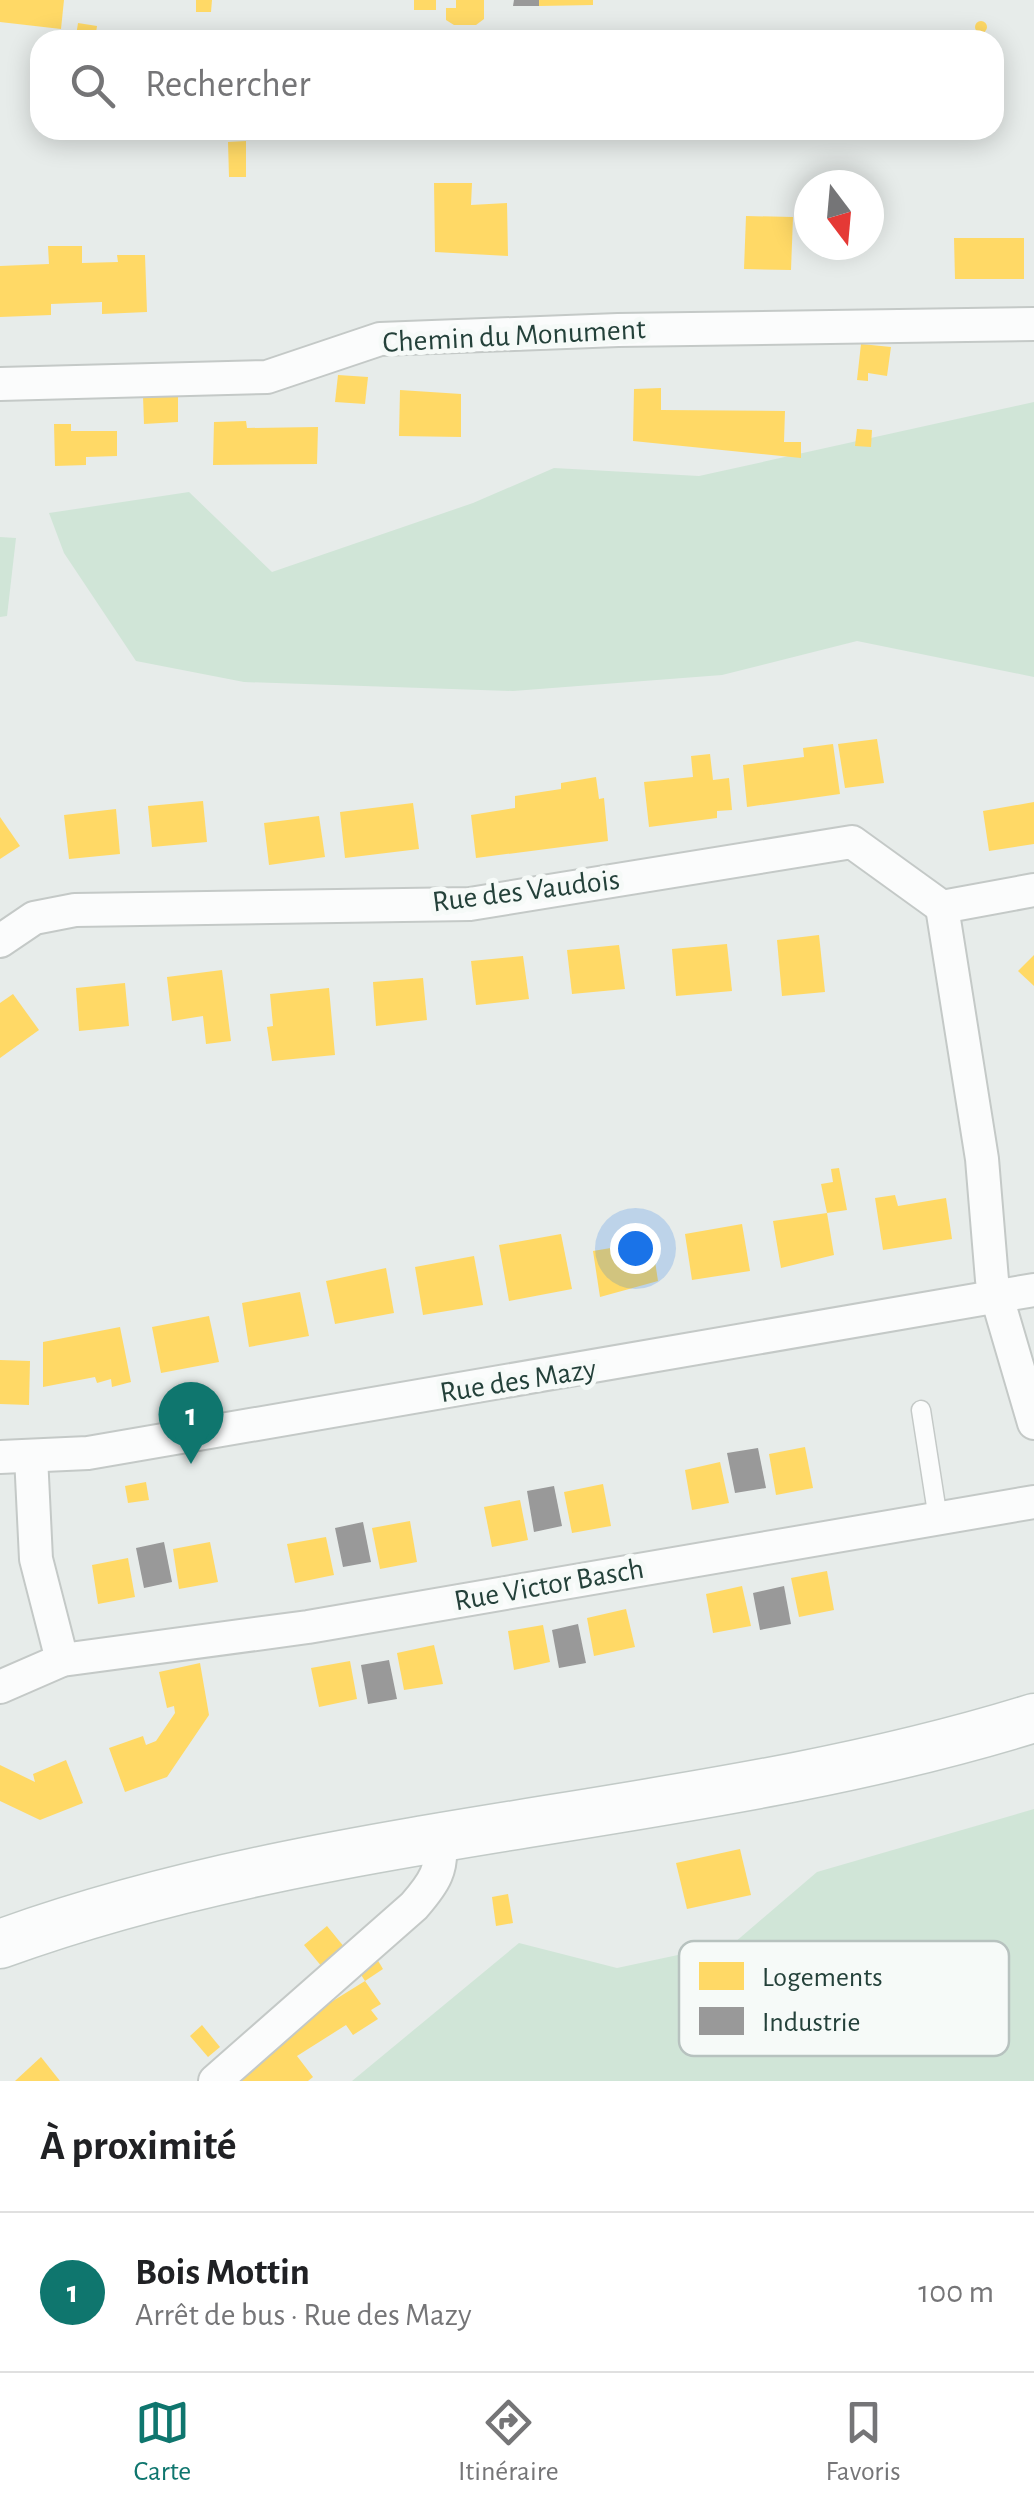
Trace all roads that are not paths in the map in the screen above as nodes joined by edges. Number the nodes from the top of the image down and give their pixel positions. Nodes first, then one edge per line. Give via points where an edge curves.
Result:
1 (1034, 324) edge
2 (0, 384) edge
3 (1034, 890) edge
4 (942, 907) junction
5 (0, 941) edge
6 (1034, 1290) edge
7 (998, 1295) junction
8 (921, 1410) dead end
9 (1034, 1423) edge
10 (15, 1456) edge
11 (1034, 1502) edge
12 (938, 1519) junction
13 (62, 1660) junction
14 (0, 1687) edge
15 (1034, 1718) edge
16 (439, 1838) junction
17 (0, 1944) edge
18 (215, 2081) edge

1 - 2 street, Chemin du Monument via 380,339 267,377
3 - 4 street
4 - 5 street, Rue des Vaudois via 852,842 470,904 75,910 34,918
4 - 7 street
6 - 7 street, Rue des Mazy
7 - 9 street
7 - 10 street, Rue des Mazy via 88,1453
8 - 12 lane
10 - 13 street
11 - 12 street, Rue Victor Basch
12 - 13 street, Rue Victor Basch via 308,1627
13 - 14 street, Rue Victor Basch
15 - 16 main road via 942,1747
16 - 17 main road via 246,1874 71,1918
16 - 18 street via 436,1880 414,1906

